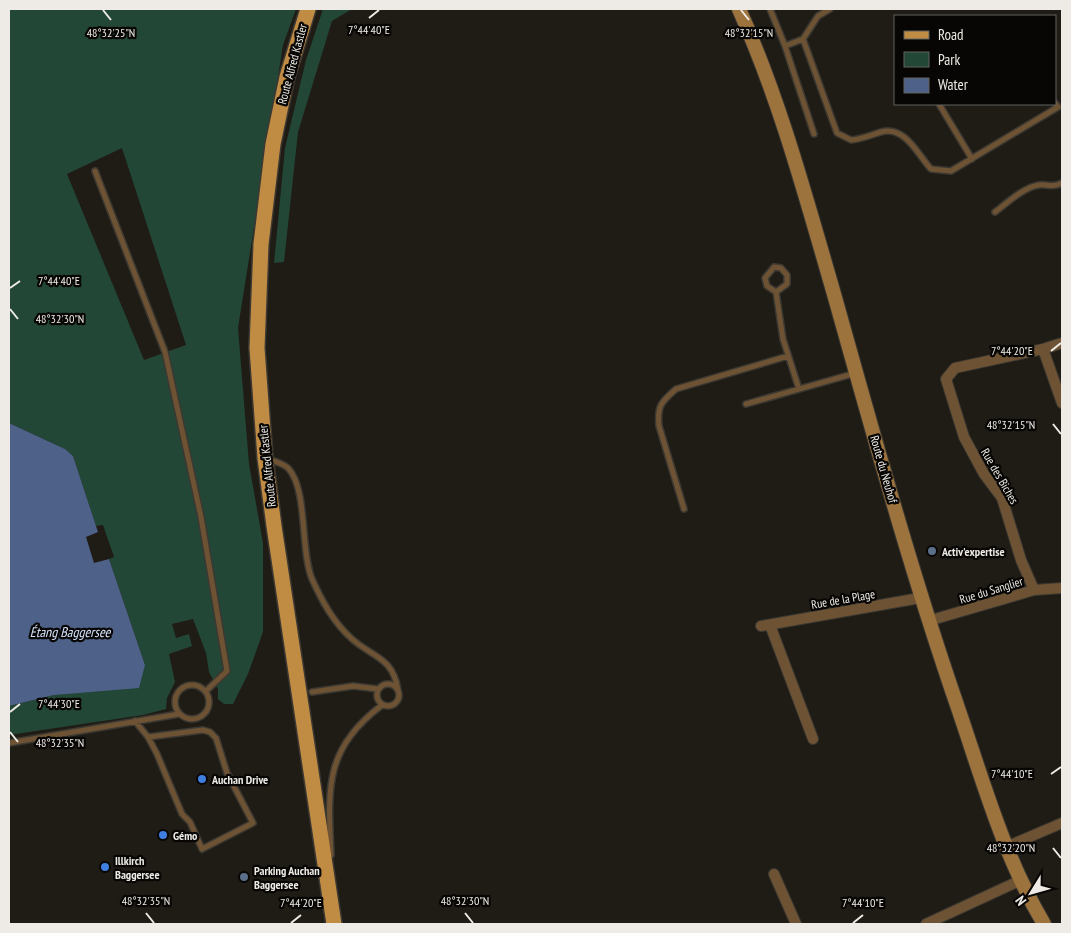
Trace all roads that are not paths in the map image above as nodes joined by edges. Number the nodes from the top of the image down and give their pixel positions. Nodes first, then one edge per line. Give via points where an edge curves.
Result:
1 (308, 9) edge
2 (739, 9) edge
3 (770, 9) edge
4 (830, 9) edge
5 (803, 39) junction
6 (785, 46) junction
7 (1056, 104) edge
8 (940, 105) edge
9 (814, 134) dead end
10 (972, 159) junction
11 (95, 171) dead end
12 (1062, 183) edge
13 (995, 212) dead end
14 (776, 292) junction
15 (1062, 343) edge
16 (1043, 350) junction
17 (788, 356) junction
18 (856, 373) junction
19 (799, 389) junction
20 (1062, 403) edge
21 (746, 404) dead end
22 (265, 458) junction
23 (684, 509) dead end
24 (1034, 590) junction
25 (1061, 591) edge
26 (920, 598) junction
27 (928, 621) junction
28 (378, 689) junction
29 (398, 690) junction
30 (206, 691) junction
31 (312, 692) dead end
32 (382, 705) junction
33 (179, 714) junction
34 (135, 721) junction
35 (148, 737) junction
36 (813, 739) dead end
37 (9, 743) edge
38 (1062, 823) edge
39 (1006, 847) junction
40 (774, 874) dead end
41 (1021, 880) junction
42 (334, 921) edge
43 (796, 924) edge
44 (926, 924) edge
45 (1044, 924) edge

1 - 22 main road, Route Alfred Kastler via 287,78 272,144 261,244 257,348
2 - 18 street, Route du Neuhof via 784,126
3 - 6 lane
4 - 5 lane via 818,16
5 - 6 lane
5 - 10 lane via 837,133 859,140 884,131 894,132 906,137 931,169 939,171 951,171
6 - 9 lane
7 - 10 lane via 1058,107
8 - 10 lane
11 - 30 lane via 165,352 201,516 227,671
12 - 13 lane via 1038,185
14 - 14 lane via 788,284 787,275 781,268 774,267 765,278 767,286
14 - 17 lane
15 - 16 street, Rue des Biches
16 - 20 street
16 - 24 street, Rue des Biches via 955,368 946,379 964,437 984,474 1002,498
17 - 19 lane
17 - 23 lane via 676,389 663,400 657,412 659,426
18 - 19 lane
18 - 26 street, Route du Neuhof
19 - 21 lane
22 - 29 lane via 287,467 296,484 310,572 321,599 352,639 384,660 395,676
22 - 42 main road, Route Alfred Kastler
24 - 25 street, Rue du Sanglier
24 - 27 street, Rue du Sanglier
26 - 27 street, Route du Neuhof
26 - 36 street, Rue de la Plage via 766,625
27 - 39 street, Route du Neuhof
28 - 29 lane via 386,683
28 - 31 lane via 353,686
28 - 32 lane via 377,700
29 - 32 lane via 396,702
30 - 33 lane via 209,703 205,714 189,720
30 - 33 lane via 192,684 182,688 175,697
32 - 42 lane via 353,730 331,774 329,813
33 - 34 lane
34 - 35 lane
34 - 37 lane
35 - 35 lane via 182,814 190,822 202,848 253,823 227,773 216,738 210,732 203,730
38 - 39 street
39 - 41 street, Route du Neuhof
40 - 43 street
41 - 44 street
41 - 45 street, Route du Neuhof

